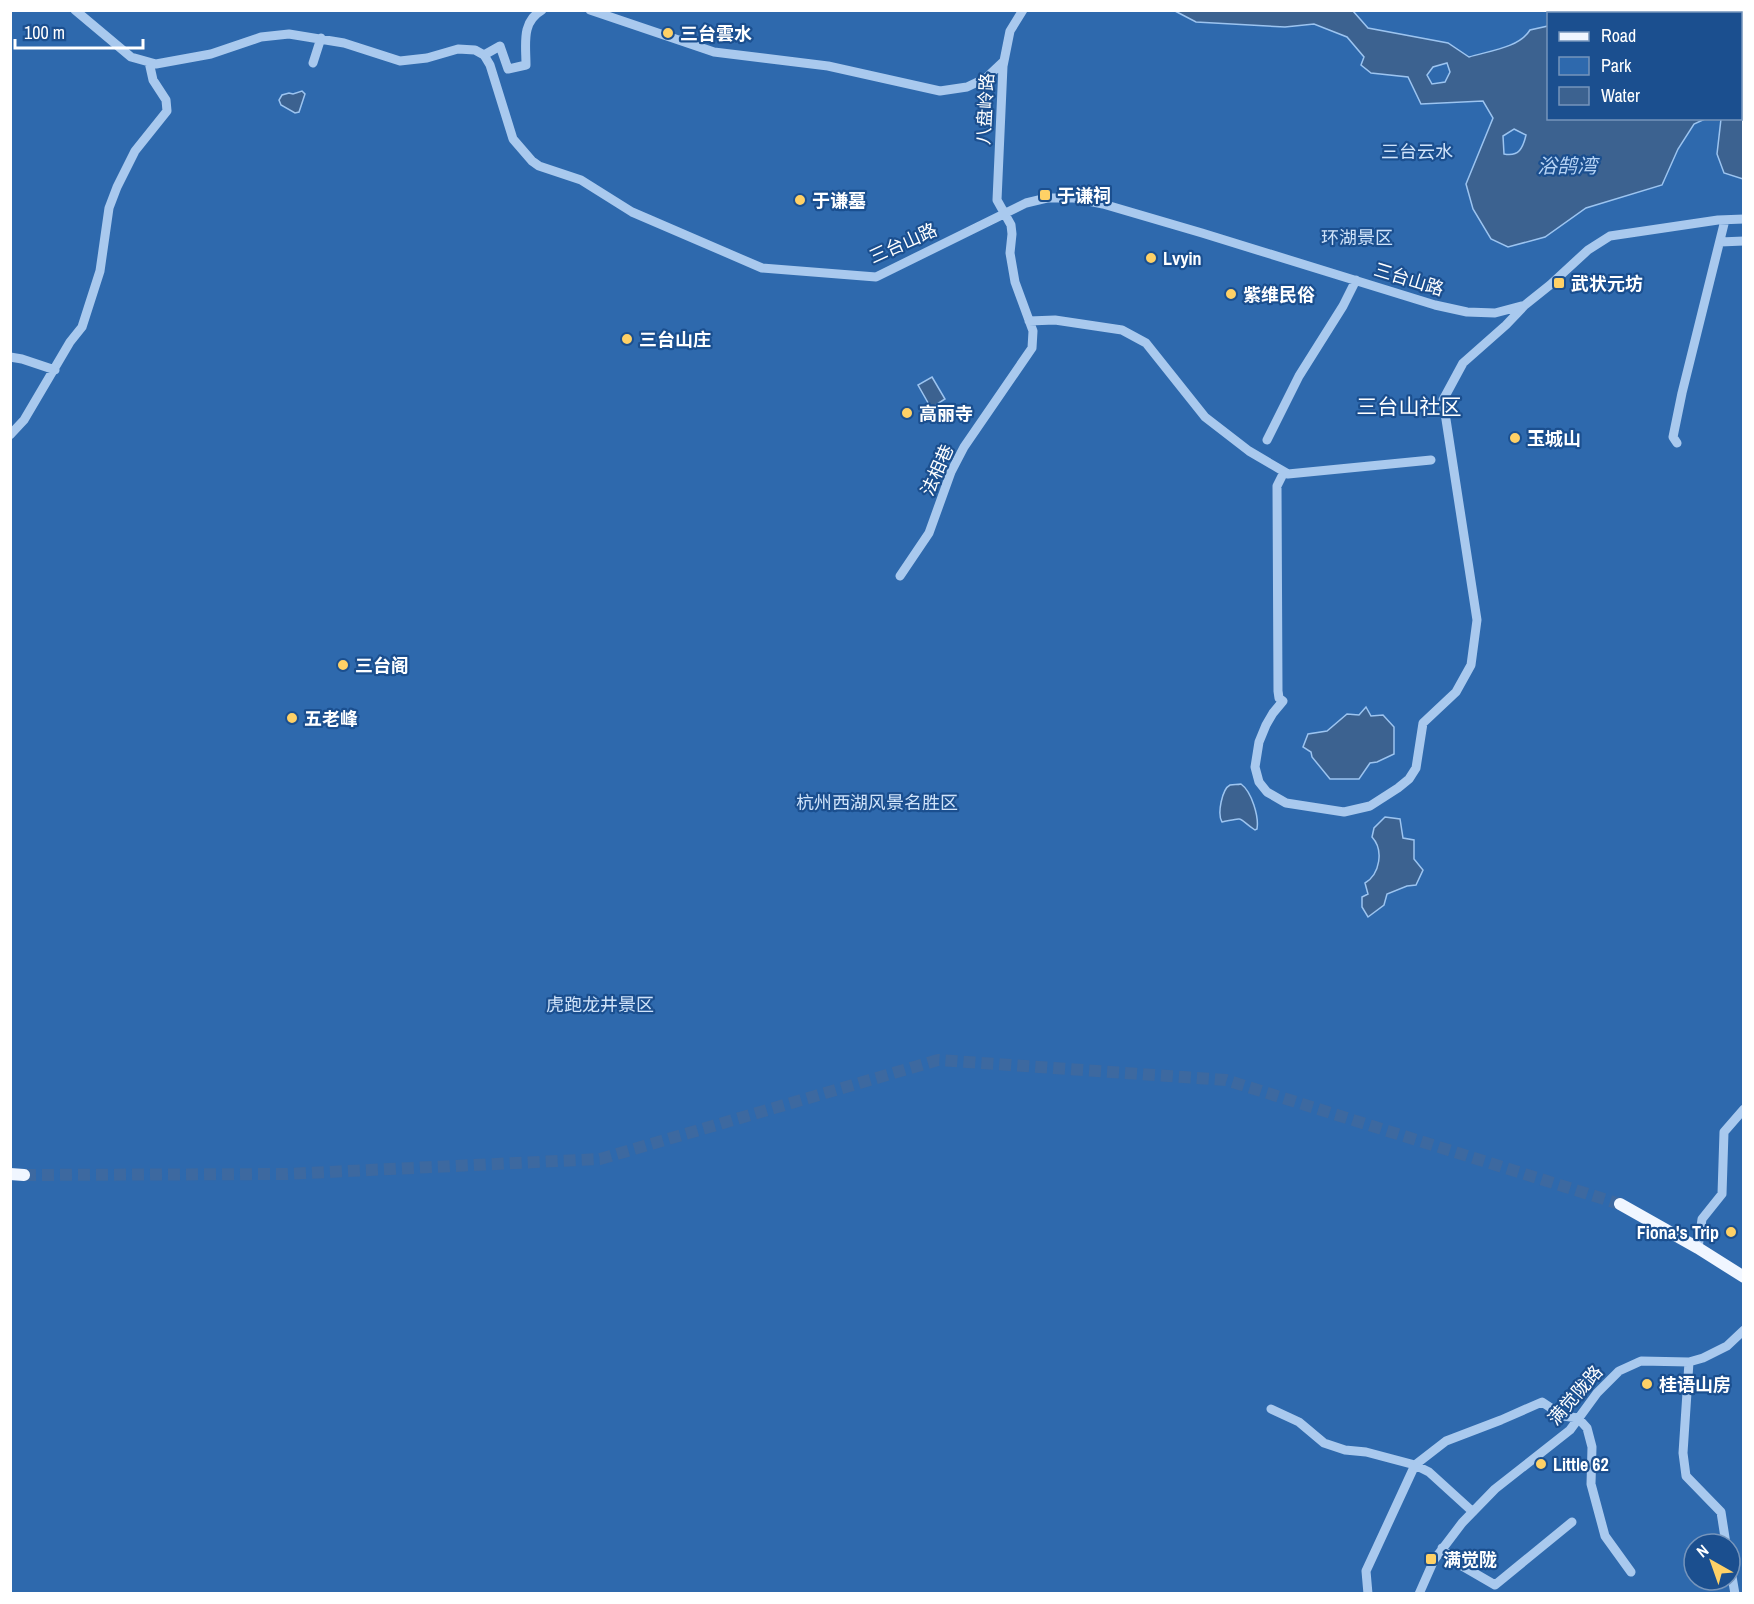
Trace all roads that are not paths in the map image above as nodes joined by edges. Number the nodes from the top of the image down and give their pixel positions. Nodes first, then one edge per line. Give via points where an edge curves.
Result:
1 (75, 10) edge
2 (542, 10) edge
3 (590, 10) edge
4 (1023, 10) edge
5 (321, 38) junction
6 (484, 56) junction
7 (1004, 61) junction
8 (149, 62) junction
9 (313, 63) dead end
10 (1004, 213) junction
11 (1743, 219) edge
12 (1725, 220) junction
13 (1743, 241) edge
14 (1720, 242) junction
15 (1356, 280) junction
16 (1525, 305) junction
17 (1029, 321) junction
18 (10, 357) edge
19 (55, 370) junction
20 (10, 435) edge
21 (1267, 440) dead end
22 (1677, 443) dead end
23 (1431, 460) dead end
24 (1284, 472) junction
25 (900, 576) dead end
26 (1743, 1109) edge
27 (10, 1174) edge
28 (24, 1175) tunnel mouth
29 (1620, 1204) tunnel mouth
30 (1698, 1248) junction
31 (1743, 1277) edge
32 (1743, 1330) edge
33 (1689, 1362) junction
34 (1271, 1409) dead end
35 (1578, 1418) junction
36 (1415, 1465) junction
37 (1473, 1512) junction
38 (1572, 1522) dead end
39 (1724, 1532) edge
40 (1442, 1548) junction
41 (1631, 1572) dead end
42 (1368, 1593) edge
43 (1419, 1593) edge

1 - 8 street via 131,57
2 - 6 street via 529,21 525,31 526,65 508,69 500,46
3 - 7 street via 714,52 828,66 940,91 967,87 986,78
4 - 7 street, 八盘岭路 via 1010,31
5 - 6 street via 400,61 458,49 475,50
5 - 8 street via 277,34 211,54
5 - 9 street
6 - 10 street, 三台山路 via 513,139 532,161 581,180 632,212 762,268 876,277
7 - 10 street, 八盘岭路 via 997,200
8 - 19 street via 167,111 135,151 117,187 109,208 100,271 82,327 69,342
10 - 15 street, 三台山路 via 1047,198 1074,198
10 - 17 street, 法相巷 via 1011,225 1015,282
11 - 12 street, 三台山路
12 - 14 street
12 - 16 street, 三台山路 via 1610,236
13 - 14 street
14 - 22 street via 1682,393 1673,436
15 - 16 street, 三台山路 via 1467,312 1495,313
15 - 21 street via 1299,376
16 - 24 street via 1463,363 1443,400 1477,620 1471,664 1456,692 1423,723 1416,768 1409,779 1370,806 1344,812 1286,802 1267,792 1255,767 1259,742 1283,701 1278,691 1277,486
17 - 24 street via 1055,320 1122,330 1146,343 1205,417
17 - 25 street, 法相巷 via 1032,348 964,447 929,532
18 - 19 street
19 - 20 street
23 - 24 street
26 - 30 street via 1724,1132 1722,1194 1702,1219
27 - 28 main road
29 - 30 main road
30 - 31 main road
32 - 33 street, 满觉陇路 via 1727,1346
33 - 35 street, 满觉陇路 via 1641,1361 1630,1365 1608,1380
33 - 39 street via 1683,1453 1686,1476 1721,1512
34 - 36 street via 1299,1422 1324,1443
35 - 36 street via 1563,1416 1542,1402 1446,1441
35 - 37 street, 满觉陇路 via 1570,1430 1495,1489
35 - 41 street via 1587,1428 1592,1448 1591,1484 1605,1536
36 - 37 street via 1429,1472
36 - 42 street via 1366,1571
37 - 40 street, 满觉陇路
38 - 40 street via 1495,1585 1457,1563
40 - 43 street, 满觉陇路

